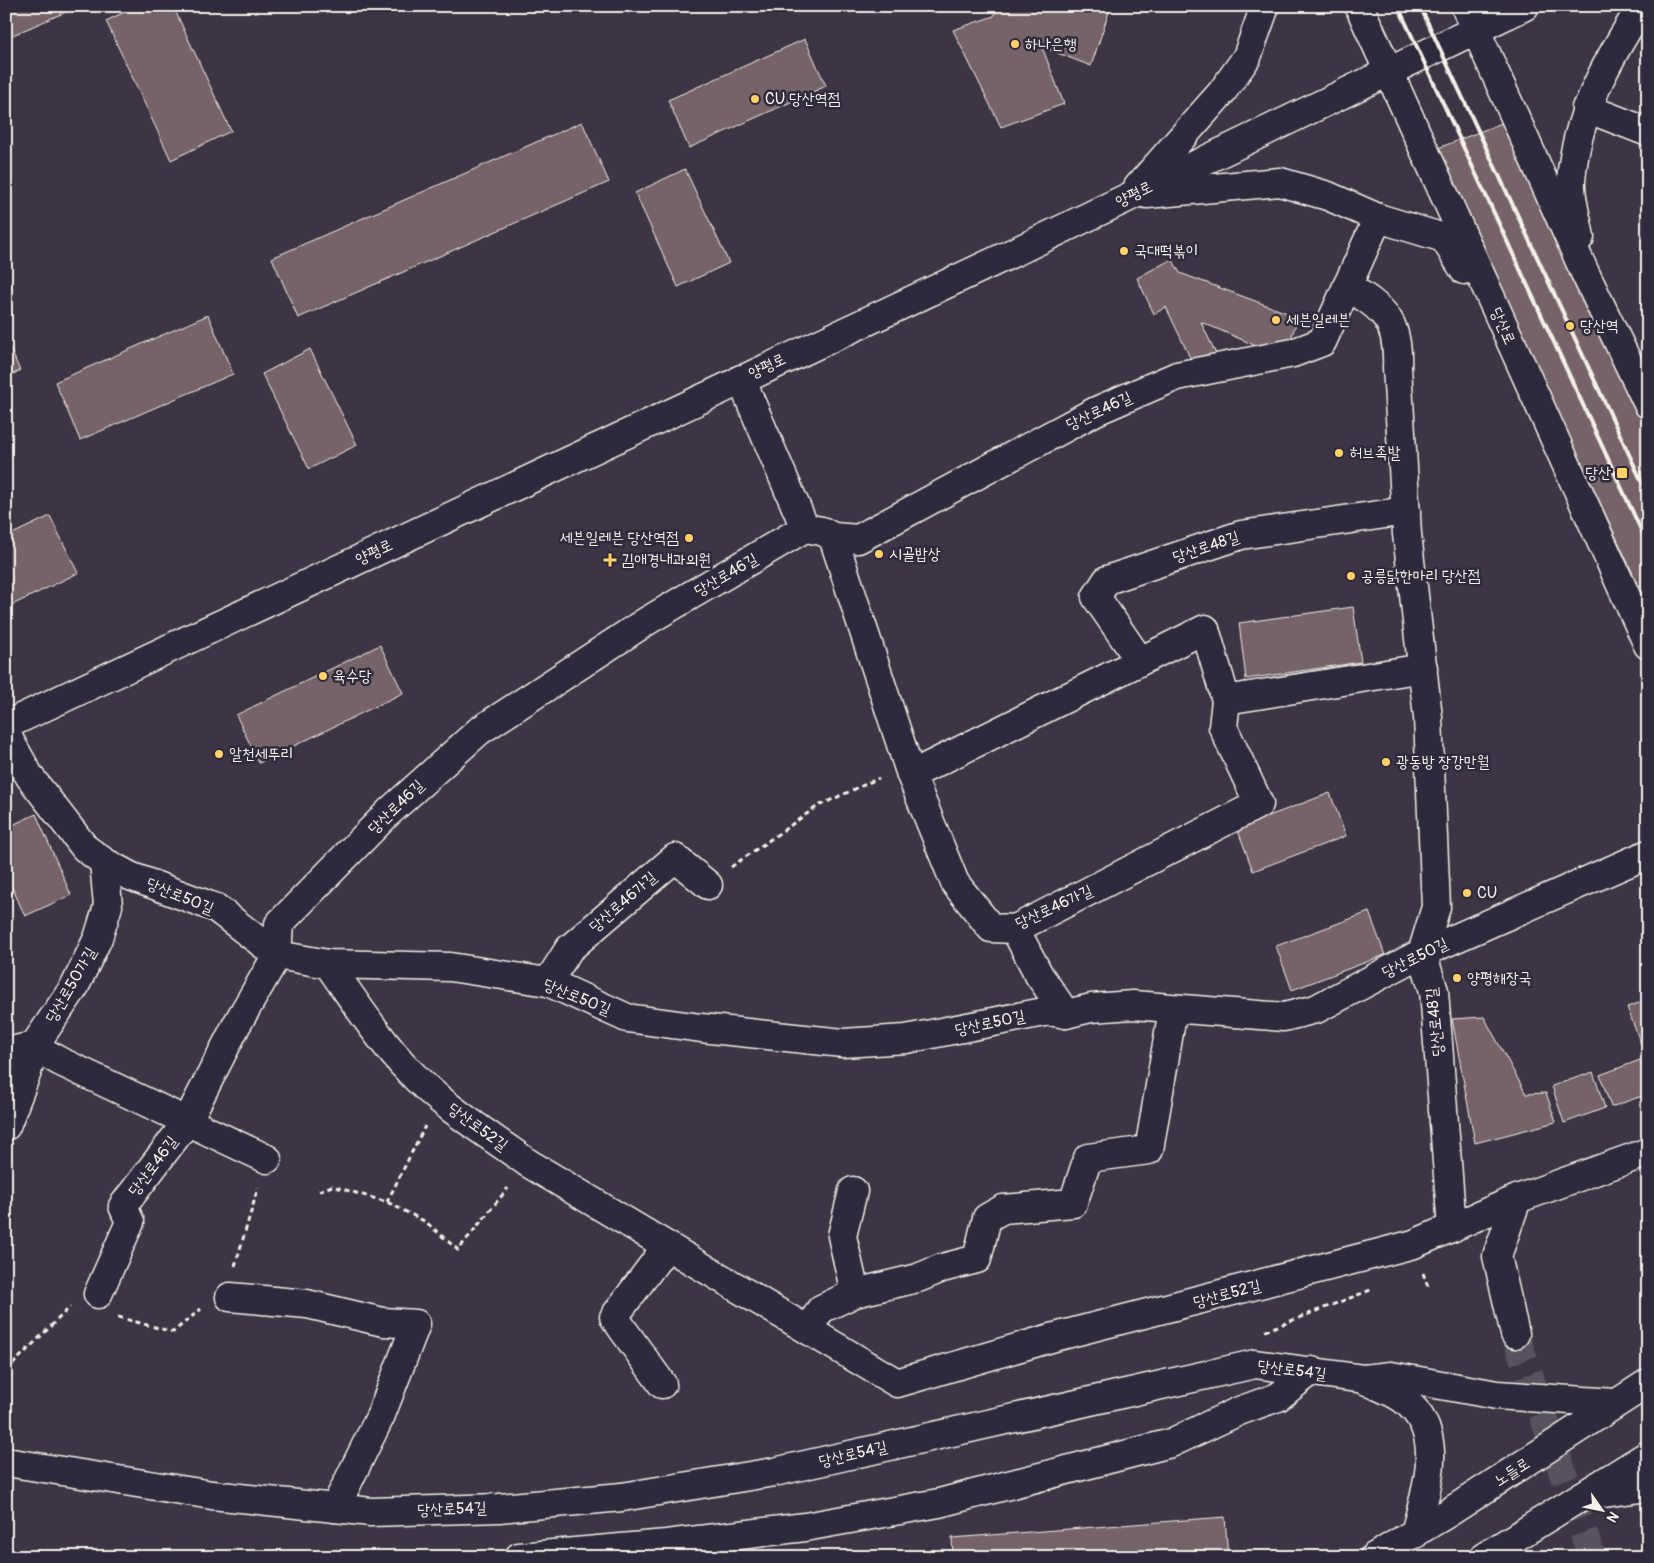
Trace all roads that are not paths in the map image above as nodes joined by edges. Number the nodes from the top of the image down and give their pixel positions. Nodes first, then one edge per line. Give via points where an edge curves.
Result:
1 (1265, 6) edge
2 (1359, 6) edge
3 (1525, 6) edge
4 (1642, 6) edge
5 (1470, 18) edge
6 (1389, 72) junction
7 (1586, 108) junction
8 (1648, 132) edge
9 (1130, 195) junction
10 (1378, 218) junction
11 (1585, 273) junction
12 (1348, 286) junction
13 (1515, 351) junction
14 (741, 378) junction
15 (1648, 404) edge
16 (1406, 511) junction
17 (805, 528) junction
18 (833, 537) junction
19 (1648, 645) edge
20 (1140, 661) junction
21 (1423, 668) junction
22 (1226, 700) junction
23 (6, 725) edge
24 (6, 734) edge
25 (911, 775) junction
26 (1648, 854) edge
27 (104, 862) junction
28 (708, 885) road end
29 (1016, 929) junction
30 (1422, 952) junction
31 (277, 955) junction
32 (328, 964) junction
33 (548, 982) junction
34 (1174, 1009) junction
35 (1066, 1014) junction
36 (34, 1046) junction
37 (6, 1052) edge
38 (187, 1122) junction
39 (6, 1126) edge
40 (1648, 1152) edge
41 (267, 1159) road end
42 (852, 1191) dead end
43 (1517, 1199) junction
44 (1452, 1228) junction
45 (667, 1246) junction
46 (855, 1293) junction
47 (98, 1294) dead end
48 (230, 1297) road end
49 (808, 1330) junction
50 (1515, 1334) tunnel mouth
51 (1310, 1371) junction
52 (1364, 1379) junction
53 (1648, 1383) edge
54 (662, 1384) dead end
55 (1615, 1403) junction
56 (1648, 1455) edge
57 (6, 1462) edge
58 (1648, 1486) edge
59 (1582, 1496) junction
60 (336, 1508) junction
61 (1415, 1534) junction
62 (519, 1557) edge
63 (1374, 1557) edge
64 (1484, 1557) edge

1 - 9 street via 1246,57 1222,92
2 - 6 street, 당산로
3 - 5 street, 양평로
4 - 7 street via 1621,38
5 - 6 street, 양평로
5 - 11 street
6 - 9 street, 양평로
6 - 13 street, 당산로
7 - 8 street
7 - 11 street via 1571,182
9 - 10 street via 1280,182 1328,196
9 - 14 street, 양평로
10 - 12 street, 당산로46길
10 - 13 street via 1444,238
11 - 15 street
12 - 16 street via 1379,307 1393,330 1398,346
12 - 18 street, 당산로46길 via 1322,342 1293,353 1178,376 1096,411 858,539
13 - 19 street, 당산로
14 - 17 street, 양평로
14 - 23 street, 양평로
16 - 20 street, 당산로48길 via 1241,534 1107,580 1096,597
16 - 21 street
17 - 18 street, 당산로46길
17 - 31 street, 당산로46길 via 647,621 479,731 389,812 279,924
18 - 25 street, 당산로46가길
20 - 22 street via 1205,629
20 - 25 street
21 - 22 street
21 - 30 street via 1436,908
22 - 29 street, 당산로46가길 via 1223,727 1260,804
24 - 27 street, 당산로50길 via 36,785 85,848
25 - 29 street, 당산로46가길 via 955,883 991,928
26 - 30 street, 당산로50길
27 - 31 street, 당산로50길 via 130,876 216,908
27 - 36 street, 당산로50가길 via 108,906 98,938 75,986
28 - 33 street, 당산로46가길 via 675,858 569,949
29 - 35 street via 1039,975
30 - 34 street, 당산로50길 via 1316,1009 1284,1017
30 - 44 street, 당산로48길 via 1434,991
31 - 32 street, 당산로50길
31 - 38 street, 당산로46길
32 - 33 street, 당산로50길 via 450,966
32 - 45 street, 당산로52길 via 409,1071 439,1098 528,1163
33 - 35 street, 당산로50길 via 627,1018 843,1043 906,1039 1049,1011
34 - 35 street, 당산로50길 via 1133,1005 1090,1008
34 - 46 street via 1149,1150 1088,1158 1073,1203 1003,1209 987,1218 977,1259
36 - 37 street
36 - 38 street, 당산로46길 via 58,1061
36 - 39 street, 당산로50가길
38 - 41 street, 당산로46길
38 - 47 street, 당산로46길 via 123,1206 130,1222
40 - 43 street, 당산로52길
42 - 46 street via 842,1236
43 - 44 street, 당산로52길
43 - 50 street via 1497,1256
44 - 49 street, 당산로52길 via 1414,1244 1051,1338 897,1382
45 - 49 street, 당산로52길
45 - 54 street via 614,1317
46 - 49 street via 821,1309
48 - 60 street via 307,1304 383,1322 416,1324 382,1415
51 - 52 street, 당산로54길
51 - 60 street, 당산로54길 via 1255,1364 774,1472 622,1497 499,1508 371,1512
51 - 62 street via 1278,1397 1239,1411 1171,1443 939,1504 805,1527
52 - 55 street via 1392,1376 1497,1396
52 - 61 street via 1402,1398 1420,1416 1430,1438 1431,1468
53 - 55 street, 노들로
55 - 61 street, 노들로
56 - 59 street
57 - 60 street, 당산로54길 via 212,1495
58 - 59 street
59 - 64 street
61 - 63 street, 노들로

